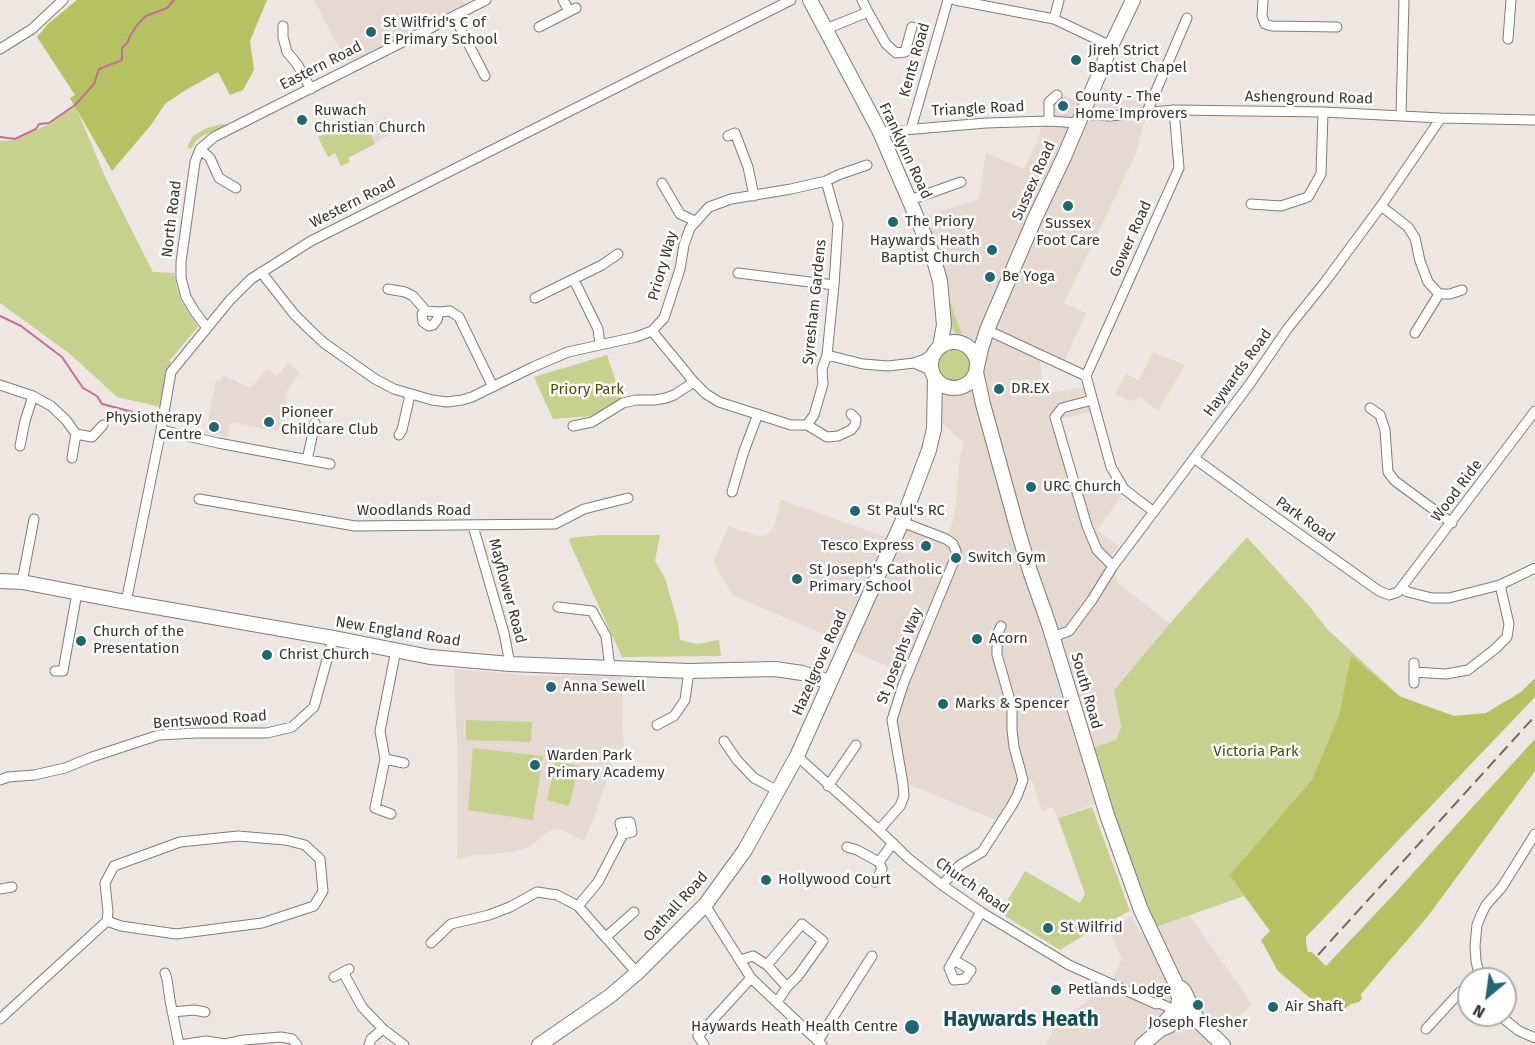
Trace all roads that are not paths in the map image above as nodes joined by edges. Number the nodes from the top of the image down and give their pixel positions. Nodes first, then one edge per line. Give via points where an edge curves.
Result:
1 (63, 0) edge
2 (486, 0) edge
3 (563, 0) edge
4 (791, 0) edge
5 (810, 0) edge
6 (862, 0) edge
7 (948, 0) edge
8 (956, 0) edge
9 (1059, 0) edge
10 (1133, 0) edge
11 (1263, 0) edge
12 (1404, 0) edge
13 (1511, 0) edge
14 (868, 12) junction
15 (454, 16) junction
16 (1187, 18) dead end
17 (1054, 19) junction
18 (283, 26) dead end
19 (539, 27) dead end
20 (912, 27) dead end
21 (1336, 27) dead end
22 (826, 29) junction
23 (1508, 39) dead end
24 (1111, 46) junction
25 (0, 49) edge
26 (485, 76) dead end
27 (311, 89) junction
28 (1057, 94) dead end
29 (1174, 110) junction
30 (1147, 112) junction
31 (1323, 112) junction
32 (1401, 115) junction
33 (1080, 118) junction
34 (1441, 118) junction
35 (1535, 120) edge
36 (1049, 121) junction
37 (911, 129) junction
38 (880, 132) junction
39 (728, 136) dead end
40 (200, 149) junction
41 (867, 165) dead end
42 (826, 181) junction
43 (961, 182) dead end
44 (662, 183) dead end
45 (236, 188) dead end
46 (754, 196) junction
47 (910, 200) junction
48 (1251, 204) dead end
49 (1381, 206) junction
50 (695, 220) junction
51 (618, 254) dead end
52 (261, 272) junction
53 (738, 273) dead end
54 (574, 280) junction
55 (834, 285) junction
56 (388, 289) dead end
57 (1462, 290) dead end
58 (1439, 294) junction
59 (535, 298) dead end
60 (426, 311) junction
61 (439, 312) junction
62 (944, 325) junction
63 (207, 328) junction
64 (987, 330) junction
65 (652, 331) junction
66 (1414, 333) dead end
67 (959, 343) junction
68 (600, 344) junction
69 (938, 349) junction
70 (827, 355) junction
71 (914, 363) junction
72 (977, 369) junction
73 (933, 375) junction
74 (1086, 376) junction
75 (694, 382) junction
76 (0, 385) edge
77 (493, 387) junction
78 (957, 387) junction
79 (410, 394) junction
80 (33, 396) junction
81 (1092, 400) junction
82 (983, 404) junction
83 (1371, 408) dead end
84 (1535, 411) edge
85 (758, 414) junction
86 (851, 414) dead end
87 (934, 416) junction
88 (315, 423) dead end
89 (103, 425) dead end
90 (807, 425) junction
91 (573, 426) dead end
92 (161, 430) junction
93 (76, 434) junction
94 (399, 435) dead end
95 (20, 446) dead end
96 (72, 458) dead end
97 (1194, 458) junction
98 (307, 460) junction
99 (330, 464) dead end
100 (732, 492) dead end
101 (628, 498) dead end
102 (199, 499) dead end
103 (1154, 512) junction
104 (34, 519) dead end
105 (902, 522) junction
106 (1452, 523) junction
107 (474, 526) junction
108 (1113, 566) junction
109 (1535, 568) edge
110 (0, 581) edge
111 (22, 582) junction
112 (1500, 585) junction
113 (1401, 588) junction
114 (77, 593) junction
115 (126, 602) junction
116 (558, 607) dead end
117 (1001, 626) dead end
118 (333, 638) junction
119 (1053, 638) junction
120 (396, 650) junction
121 (510, 664) junction
122 (610, 668) junction
123 (689, 672) junction
124 (61, 673) dead end
125 (1414, 673) dead end
126 (829, 682) junction
127 (657, 725) dead end
128 (724, 741) dead end
129 (856, 745) dead end
130 (797, 756) junction
131 (385, 759) junction
132 (404, 763) dead end
133 (0, 780) edge
134 (828, 786) junction
135 (778, 791) junction
136 (391, 814) dead end
137 (879, 830) junction
138 (622, 834) dead end
139 (1535, 834) edge
140 (893, 843) junction
141 (847, 848) dead end
142 (879, 862) junction
143 (875, 882) dead end
144 (942, 885) junction
145 (12, 886) dead end
146 (0, 889) edge
147 (705, 905) junction
148 (578, 906) junction
149 (634, 912) dead end
150 (981, 912) junction
151 (107, 921) junction
152 (606, 937) junction
153 (431, 943) dead end
154 (872, 956) dead end
155 (741, 960) junction
156 (954, 960) dead end
157 (767, 965) junction
158 (1477, 967) edge
159 (342, 972) dead end
160 (637, 973) junction
161 (165, 974) dead end
162 (752, 978) junction
163 (1175, 982) junction
164 (787, 987) junction
165 (1457, 995) edge
166 (777, 1002) junction
167 (1156, 1004) junction
168 (172, 1012) junction
169 (205, 1012) dead end
170 (1187, 1016) junction
171 (0, 1019) edge
172 (1162, 1026) junction
173 (1515, 1027) edge
174 (383, 1029) junction
175 (1426, 1029) dead end
176 (1535, 1038) edge
177 (820, 1043) edge
178 (180, 1045) edge
179 (297, 1045) edge
180 (369, 1045) edge
181 (404, 1045) edge
182 (539, 1045) edge
183 (704, 1045) edge
184 (1142, 1045) edge
185 (1224, 1045) edge

1 - 25 street via 32,29
2 - 15 street, Eastern Road
3 - 19 street via 572,10
4 - 52 street, Western Road via 311,241
5 - 22 main road, Franklynn Road
6 - 14 street
7 - 37 street, Kents Road
8 - 17 street
9 - 17 street
10 - 24 main road, Sussex Road
11 - 21 street via 1265,24
12 - 32 street
13 - 23 street
14 - 20 street via 886,44 896,53 905,52
14 - 22 street
15 - 26 street
15 - 27 street, Eastern Road
16 - 30 street
17 - 24 street
18 - 27 street via 287,52
22 - 38 main road, Franklynn Road
24 - 33 main road, Sussex Road
27 - 40 street, Eastern Road via 214,137
28 - 36 street via 1049,102
29 - 30 street, Ashenground Road
29 - 31 street, Ashenground Road
29 - 74 street, Gower Road via 1179,168
30 - 33 street, Ashenground Road
31 - 32 street, Ashenground Road
31 - 48 street via 1321,174 1308,197 1281,206
32 - 34 street, Ashenground Road
33 - 36 street, Triangle Road
33 - 64 main road, Sussex Road
34 - 35 street, Ashenground Road
34 - 49 street, Haywards Road
36 - 37 street, Triangle Road
37 - 38 street, Triangle Road
38 - 47 main road, Franklynn Road
39 - 46 street via 735,133
40 - 45 street via 210,158 219,177
40 - 63 street, North Road via 195,162 181,278 186,297
41 - 42 street, Priory Way
42 - 46 street, Priory Way
42 - 55 street, Syresham Gardens via 838,224
43 - 47 street
44 - 50 street via 680,214
46 - 50 street, Priory Way via 709,207
47 - 62 main road, Franklynn Road via 935,262
49 - 58 street via 1408,227 1428,282
49 - 97 street, Haywards Road
50 - 65 street, Priory Way via 664,318
51 - 54 street
52 - 63 street, Western Road
52 - 79 street via 294,314 324,342 375,379
53 - 55 street
54 - 59 street
54 - 68 street via 598,329
55 - 70 street, Syresham Gardens
56 - 60 street via 413,296
57 - 58 street
58 - 66 street
60 - 61 street
60 - 61 street via 422,314 423,322 429,326 437,320
61 - 77 street via 450,311 459,317
62 - 67 main road
62 - 69 main road, Franklynn Road
63 - 92 street, Western Road via 171,372
64 - 67 main road via 979,338
64 - 72 main road, Sussex Road
64 - 74 street
65 - 68 street
65 - 75 street
67 - 69 main road via 948,343
67 - 72 main road via 974,353
68 - 77 street via 568,352
69 - 71 street
69 - 73 main road via 932,357
70 - 71 street via 863,364
70 - 90 street, Syresham Gardens via 822,369 823,384
71 - 73 street
72 - 78 main road via 973,378
72 - 82 main road, South Road
73 - 78 main road via 939,383
73 - 87 main road, Hazelgrove Road
74 - 81 street
75 - 85 street via 719,402
75 - 91 street via 666,398 623,403 592,423
76 - 80 street
77 - 79 street via 447,402
78 - 82 main road
78 - 87 main road, Hazelgrove Road via 942,398
79 - 94 street
80 - 93 street via 51,406
80 - 95 street
81 - 103 street via 1111,467 1124,489
81 - 108 street via 1062,408 1055,417 1087,526 1097,550
82 - 119 main road, South Road via 1029,571
83 - 106 street via 1380,415 1385,430 1388,472
84 - 106 street, Wood Ride
85 - 90 street via 791,425
85 - 100 street
86 - 90 street via 855,425 838,436 827,437
87 - 105 main road, Hazelgrove Road via 930,450
88 - 98 street
89 - 93 street via 92,437
92 - 98 street
92 - 115 street, Western Road
93 - 96 street
97 - 103 street, Haywards Road
97 - 113 street, Park Road via 1379,591 1389,595
98 - 99 street
101 - 107 street, Woodlands Road via 584,508 555,524
102 - 107 street, Woodlands Road via 355,526
103 - 108 street, Haywards Road
104 - 111 street
105 - 126 main road, Hazelgrove Road
105 - 137 street, St Josephs Way via 946,539 953,544 956,556 892,720 904,796
106 - 113 street, Wood Ride
107 - 121 street, Mayflower Road
108 - 119 street, Haywards Road via 1069,631
109 - 112 street
110 - 111 main road, New England Road
111 - 114 main road, New England Road
112 - 113 street via 1449,598 1432,598
112 - 125 street via 1509,624 1507,637 1468,670
114 - 115 main road, New England Road
114 - 124 street
115 - 118 main road, New England Road
116 - 122 street via 592,611 606,636
117 - 144 street via 997,655 1012,707 1014,747 1023,780 1011,807 981,852 960,865
118 - 120 main road, New England Road
118 - 133 street, Bentswood Road via 314,707 292,727 267,733 159,735 65,768
119 - 163 main road, South Road via 1117,844 1149,929
120 - 121 main road, New England Road
120 - 131 street via 388,710 380,731
121 - 122 main road, New England Road
122 - 123 main road, New England Road
123 - 126 main road, New England Road via 775,669
123 - 127 street via 685,700 674,716
126 - 130 main road, Hazelgrove Road
128 - 135 street via 754,777
129 - 134 street
130 - 134 street, Church Road
130 - 135 main road, Oathall Road
131 - 132 street
131 - 136 street via 375,808
134 - 137 street, Church Road
135 - 147 main road, Oathall Road via 745,850
137 - 140 street, Church Road
138 - 148 street via 598,882
139 - 158 street via 1480,915 1475,946
140 - 142 street
140 - 144 street, Church Road
141 - 142 street
142 - 143 street via 882,869
144 - 150 street, Church Road
145 - 146 street
147 - 155 street
147 - 160 main road, Oathall Road
148 - 152 street
148 - 153 street via 557,895 537,892 489,915 442,928
149 - 152 street
150 - 156 street
150 - 167 street, Church Road via 1069,965
151 - 151 street via 105,884 114,866 180,842 238,836 285,840 305,845 320,859 323,891 314,906 262,923 176,934
151 - 171 street
152 - 160 street
154 - 177 street
155 - 157 street via 753,956
155 - 162 street
157 - 164 street
157 - 164 street via 802,924 823,941
159 - 174 street via 362,1007
160 - 182 main road, Oathall Road
161 - 168 street
162 - 166 street
162 - 183 street via 698,1036
163 - 170 main road via 1179,1003
163 - 170 main road via 1184,991
164 - 166 street
165 - 175 street
166 - 177 street
167 - 170 street, Church Road
167 - 172 street via 1163,1013
168 - 169 street
168 - 178 street
170 - 172 main road via 1166,1028
170 - 185 main road
172 - 184 main road
173 - 176 street
174 - 180 street
174 - 181 street
178 - 179 street via 281,1037 292,1039

